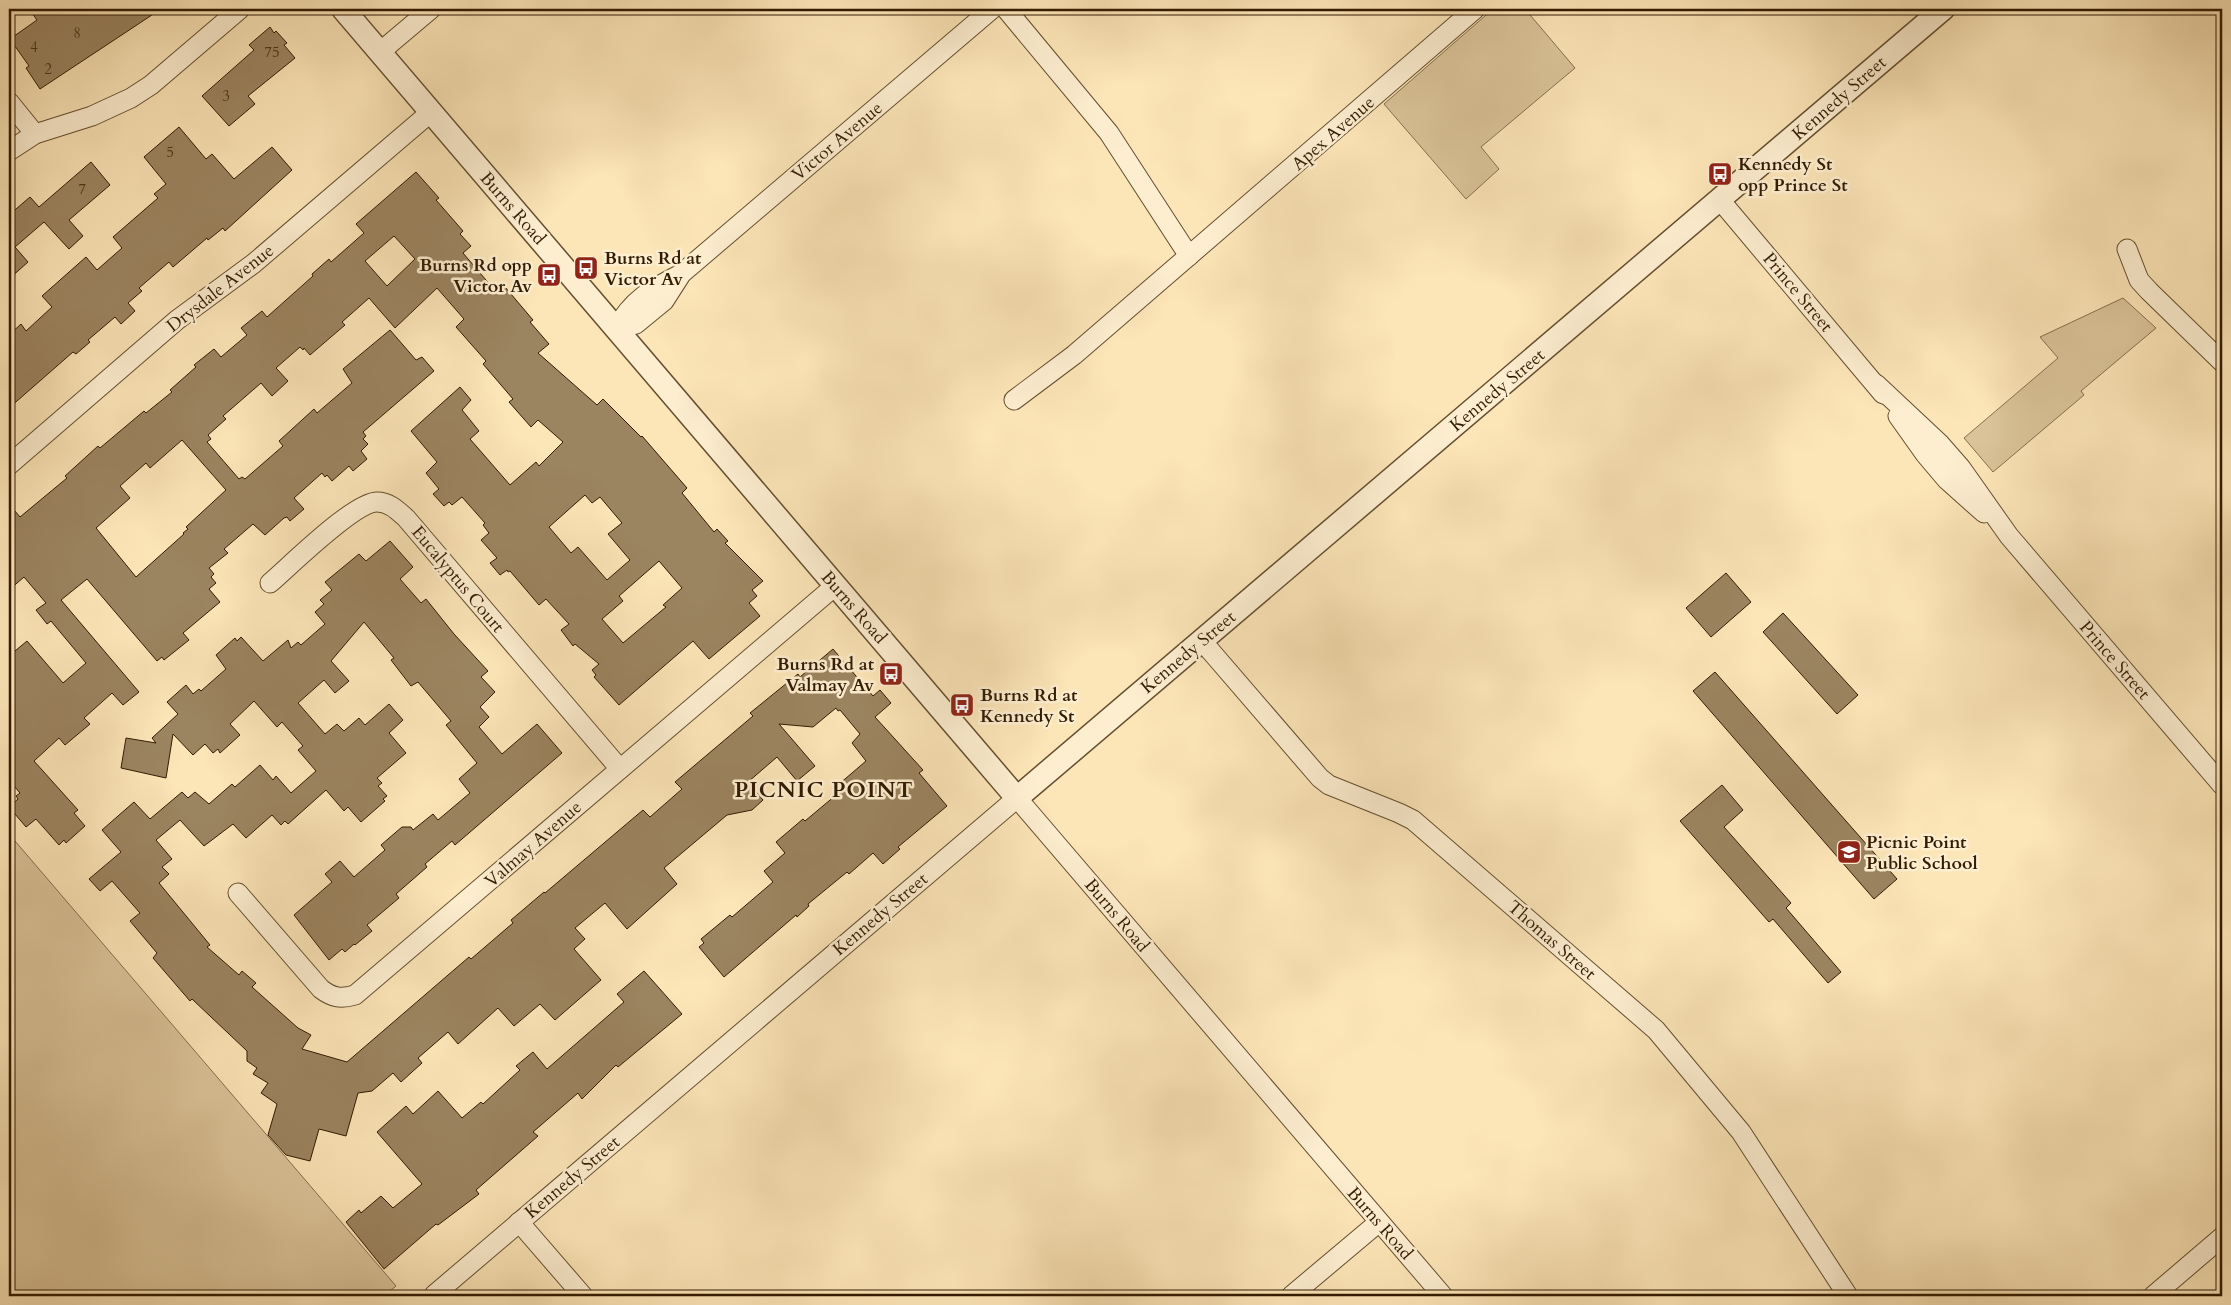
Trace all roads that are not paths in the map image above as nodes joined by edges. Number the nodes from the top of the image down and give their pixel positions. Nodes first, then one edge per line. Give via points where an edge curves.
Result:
1 (240, 9) edge
2 (343, 9) edge
3 (431, 9) edge
4 (992, 9) edge
5 (1006, 9) edge
6 (1475, 9) edge
7 (1943, 9) edge
8 (380, 52) junction
9 (9, 102) edge
10 (431, 112) junction
11 (35, 134) junction
12 (9, 151) edge
13 (1720, 200) junction
14 (2127, 249) dead end
15 (1190, 256) junction
16 (616, 329) junction
17 (2222, 362) edge
18 (1014, 400) dead end
19 (9, 465) edge
20 (270, 584) dead end
21 (835, 586) junction
22 (1202, 641) junction
23 (620, 769) junction
24 (2222, 785) edge
25 (1017, 798) junction
26 (238, 893) dead end
27 (519, 1222) junction
28 (1379, 1222) junction
29 (2222, 1237) edge
30 (434, 1295) edge
31 (583, 1296) edge
32 (1291, 1296) edge
33 (1443, 1296) edge
34 (1848, 1296) edge
35 (2153, 1296) edge

1 - 11 street via 131,98 92,116
2 - 8 street, Burns Road
3 - 8 street
4 - 16 street, Victor Avenue via 682,274 653,288 633,305
5 - 15 street via 1105,127
6 - 15 street, Apex Avenue
7 - 13 street, Kennedy Street
8 - 10 street, Burns Road
9 - 11 street
10 - 16 street, Burns Road
10 - 19 street, Drysdale Avenue via 253,264 177,320
11 - 12 street
13 - 22 street, Kennedy Street
13 - 24 street, Prince Street via 1876,384 1947,480 2009,536
14 - 17 street via 2139,280
15 - 18 street, Apex Avenue
16 - 21 street, Burns Road
20 - 23 street, Eucalyptus Court via 357,509 376,502 387,504 406,518
21 - 23 street, Valmay Avenue
21 - 25 street, Burns Road
22 - 25 street, Kennedy Street
22 - 34 street, Thomas Street via 1320,778 1329,785 1412,820 1645,1019 1737,1126
23 - 26 street, Valmay Avenue via 365,987 345,998 329,995 321,989
25 - 27 street, Kennedy Street
25 - 28 street, Burns Road
27 - 30 street, Kennedy Street
27 - 31 street
28 - 32 street
28 - 33 street, Burns Road
29 - 35 street

